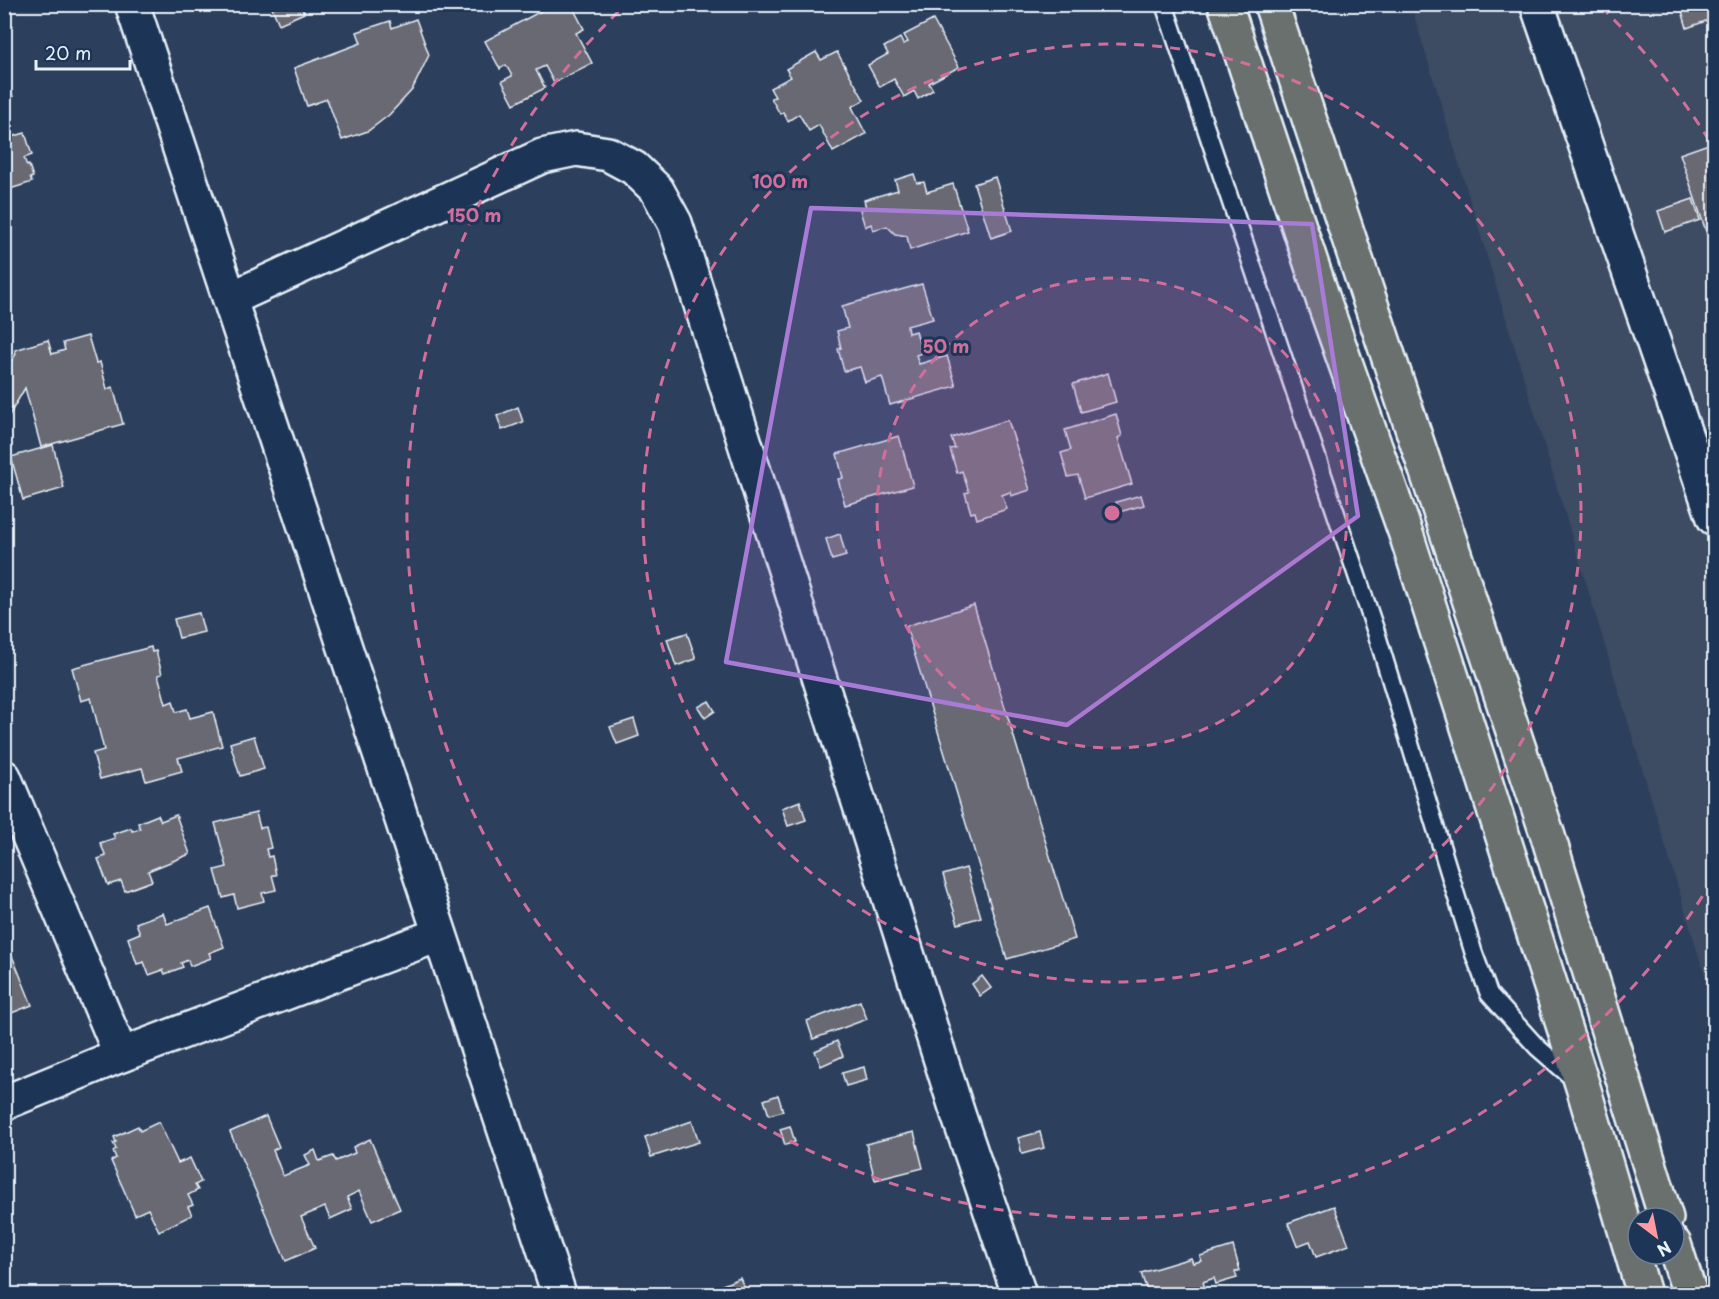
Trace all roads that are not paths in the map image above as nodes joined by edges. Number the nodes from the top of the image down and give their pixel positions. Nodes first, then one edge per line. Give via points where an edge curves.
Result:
1 (132, 4) edge
2 (1164, 4) edge
3 (1225, 4) edge
4 (1271, 4) edge
5 (1537, 4) edge
6 (232, 298) junction
7 (1714, 518) edge
8 (4, 777) edge
9 (438, 935) junction
10 (121, 1055) junction
11 (1583, 1087) junction
12 (4, 1103) edge
13 (1662, 1206) edge
14 (1681, 1266) edge
15 (559, 1294) edge
16 (1019, 1294) edge
17 (1644, 1294) edge
18 (1690, 1294) edge

1 - 6 street
2 - 11 lane via 1376,632 1489,994 1537,1047
3 - 11 highway via 1408,540
4 - 13 highway via 1547,833
5 - 7 street
6 - 9 street
6 - 16 street via 542,156 576,149 608,154 634,168 657,190 675,223 957,1114
8 - 10 street
9 - 10 street
9 - 15 street
10 - 12 street
11 - 17 highway
14 - 18 highway

